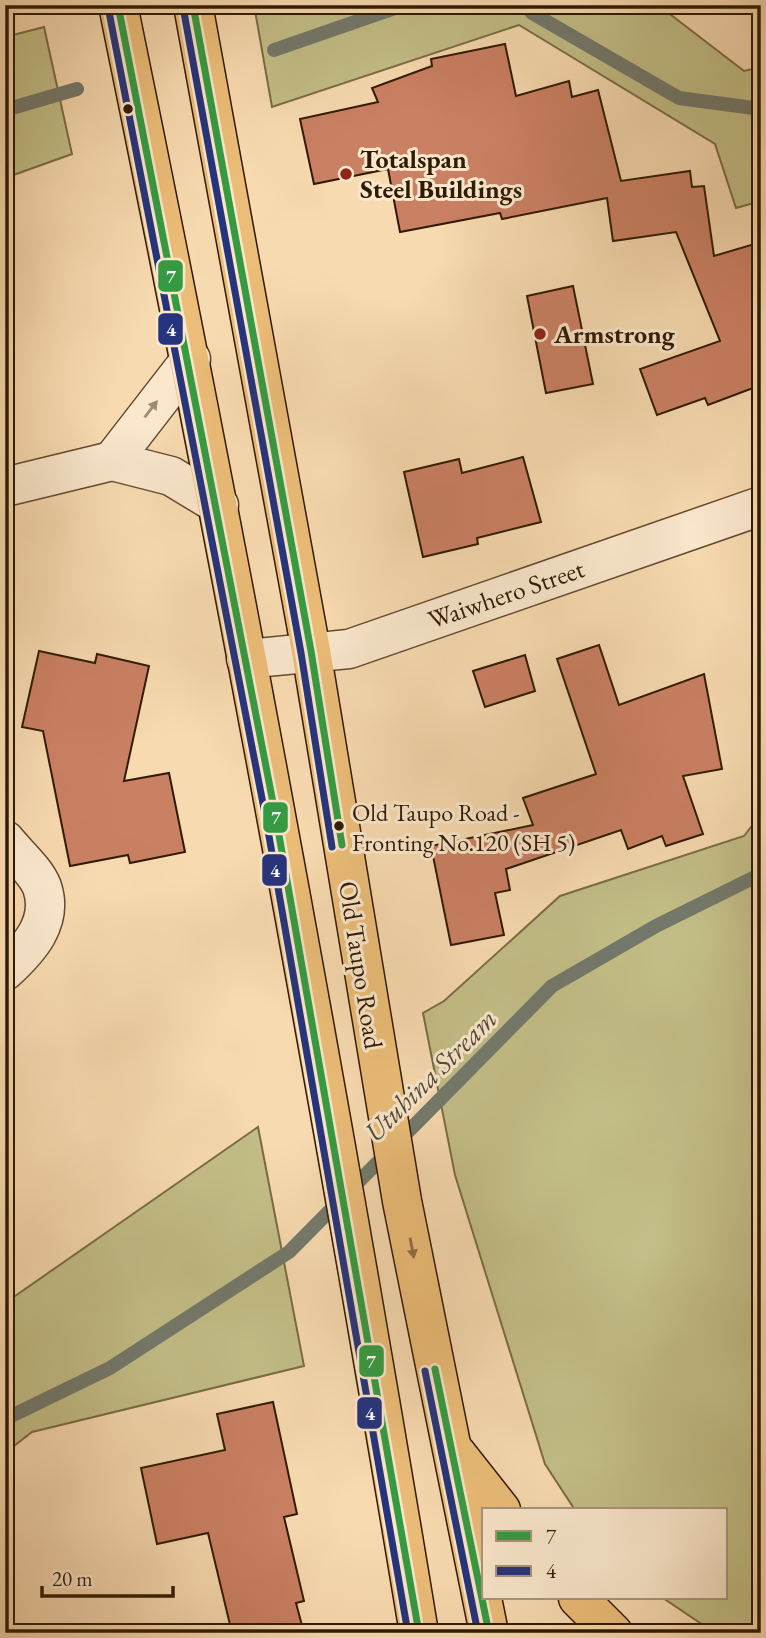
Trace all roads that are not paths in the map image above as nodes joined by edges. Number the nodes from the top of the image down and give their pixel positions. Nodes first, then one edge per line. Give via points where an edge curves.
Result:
1 (118, 5) edge
2 (194, 5) edge
3 (191, 359) junction
4 (112, 461) junction
5 (5, 487) edge
6 (219, 505) junction
7 (761, 506) edge
8 (311, 651) junction
9 (246, 659) junction
10 (5, 840) edge
11 (5, 971) edge
12 (450, 1446) junction
13 (499, 1508) edge
14 (482, 1599) edge
15 (482, 1600) edge
16 (580, 1600) edge
17 (419, 1633) edge
18 (489, 1633) edge
19 (613, 1633) edge

1 - 3 highway, Old Taupo Road
2 - 8 highway, Old Taupo Road
4 -> 3 street
3 - 6 highway, Old Taupo Road
4 - 5 street
4 - 6 street via 171,476
6 - 9 highway, Old Taupo Road
7 - 8 street, Waiwhero Street via 349,649
8 - 9 street, Waiwhero Street
8 -> 12 highway, Old Taupo Road via 378,1064
9 - 17 highway, Old Taupo Road via 328,1097
10 - 11 street via 42,886 46,913 30,948
12 - 13 highway
12 - 14 highway, Old Taupo Road
15 - 18 highway, Old Taupo Road
16 - 19 highway

